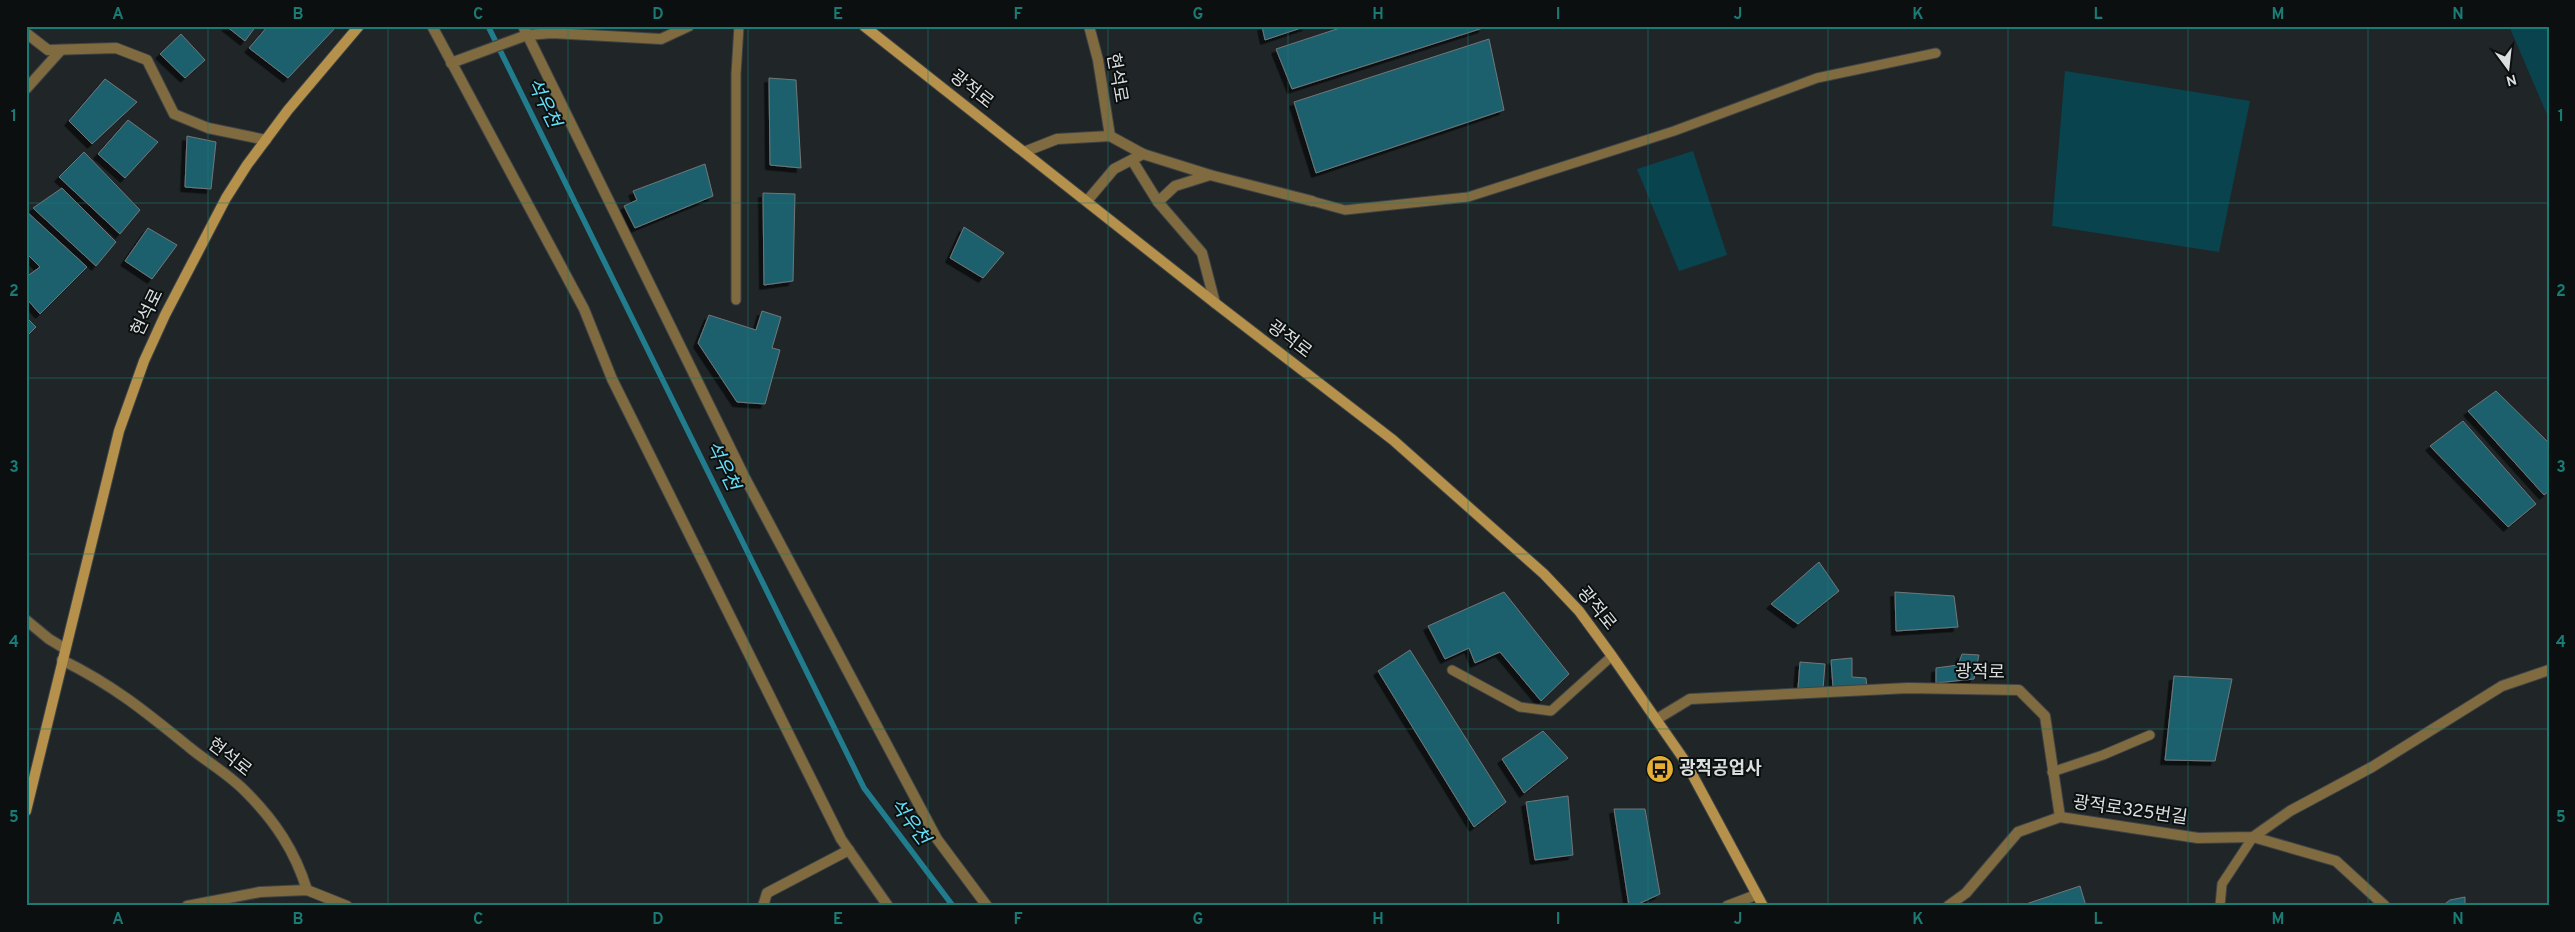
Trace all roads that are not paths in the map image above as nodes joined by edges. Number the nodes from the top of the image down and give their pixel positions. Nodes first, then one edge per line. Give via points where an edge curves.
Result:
1 (359, 26) edge
2 (432, 26) edge
3 (689, 26) edge
4 (739, 26) edge
5 (864, 26) edge
6 (1089, 26) edge
7 (525, 31) edge
8 (26, 33) edge
9 (61, 50) junction
10 (1936, 53) dead end
11 (452, 63) junction
12 (26, 89) edge
13 (1110, 136) junction
14 (266, 140) junction
15 (1024, 152) junction
16 (1143, 154) junction
17 (1132, 160) junction
18 (1210, 176) junction
19 (1087, 201) junction
20 (1312, 201) joint
21 (1158, 202) junction
22 (736, 300) dead end
23 (1214, 303) junction
24 (26, 620) edge
25 (64, 648) junction
26 (1612, 656) junction
27 (62, 660) junction
28 (1452, 670) dead end
29 (2549, 670) edge
30 (1657, 719) junction
31 (2150, 735) dead end
32 (2052, 772) junction
33 (26, 811) edge
34 (2060, 817) junction
35 (2253, 837) junction
36 (850, 850) junction
37 (307, 890) junction
38 (1756, 895) junction
39 (187, 906) edge
40 (347, 906) edge
41 (763, 906) edge
42 (888, 906) edge
43 (987, 906) edge
44 (1727, 906) edge
45 (1763, 906) edge
46 (1948, 906) edge
47 (2220, 906) edge
48 (2385, 906) edge

1 - 14 main road, 현석로
2 - 11 street
3 - 7 street via 661,39
4 - 22 lane
5 - 15 main road, 광적로
6 - 13 street, 현석로
7 - 11 street
7 - 43 street via 748,484 937,839
8 - 9 street via 48,50
9 - 12 street
9 - 14 street via 116,48 147,60 174,114 208,128
10 - 20 lane via 1817,78 1674,131 1468,197 1345,210
11 - 36 street via 584,309 612,379 841,838
13 - 15 street via 1057,139
13 - 16 street
14 - 25 main road, 현석로 via 226,198 144,361 119,431
15 - 19 main road, 광적로
16 - 17 street
16 - 18 street
17 - 19 street via 1114,169
17 - 21 street
18 - 20 street
18 - 21 street via 1175,186
19 - 23 main road, 광적로
21 - 23 street via 1202,253
23 - 26 main road, 광적로 via 1393,440 1537,567 1579,611
24 - 25 street
25 - 27 main road, 현석로
26 - 28 lane via 1551,711 1520,707
26 - 30 main road, 광적로
27 - 33 main road, 현석로
27 - 37 street, 현석로 via 99,678 127,697 245,791 283,835 299,862
29 - 35 street via 2502,686 2372,767 2290,811
30 - 32 street, 광적로 via 1690,699 1908,688 2019,690 2045,716
30 - 38 main road, 광적로 via 1685,761
31 - 32 lane
32 - 34 street, 광적로
34 - 35 street, 광적로325번길 via 2198,838
34 - 46 street, 광적로325번길 via 2018,832 1966,893
35 - 47 lane via 2222,884
35 - 48 street, 광적로325번길 via 2336,861
36 - 41 street via 767,893
36 - 42 street
37 - 39 street via 260,892
37 - 40 street
38 - 44 street
38 - 45 main road, 광적로

